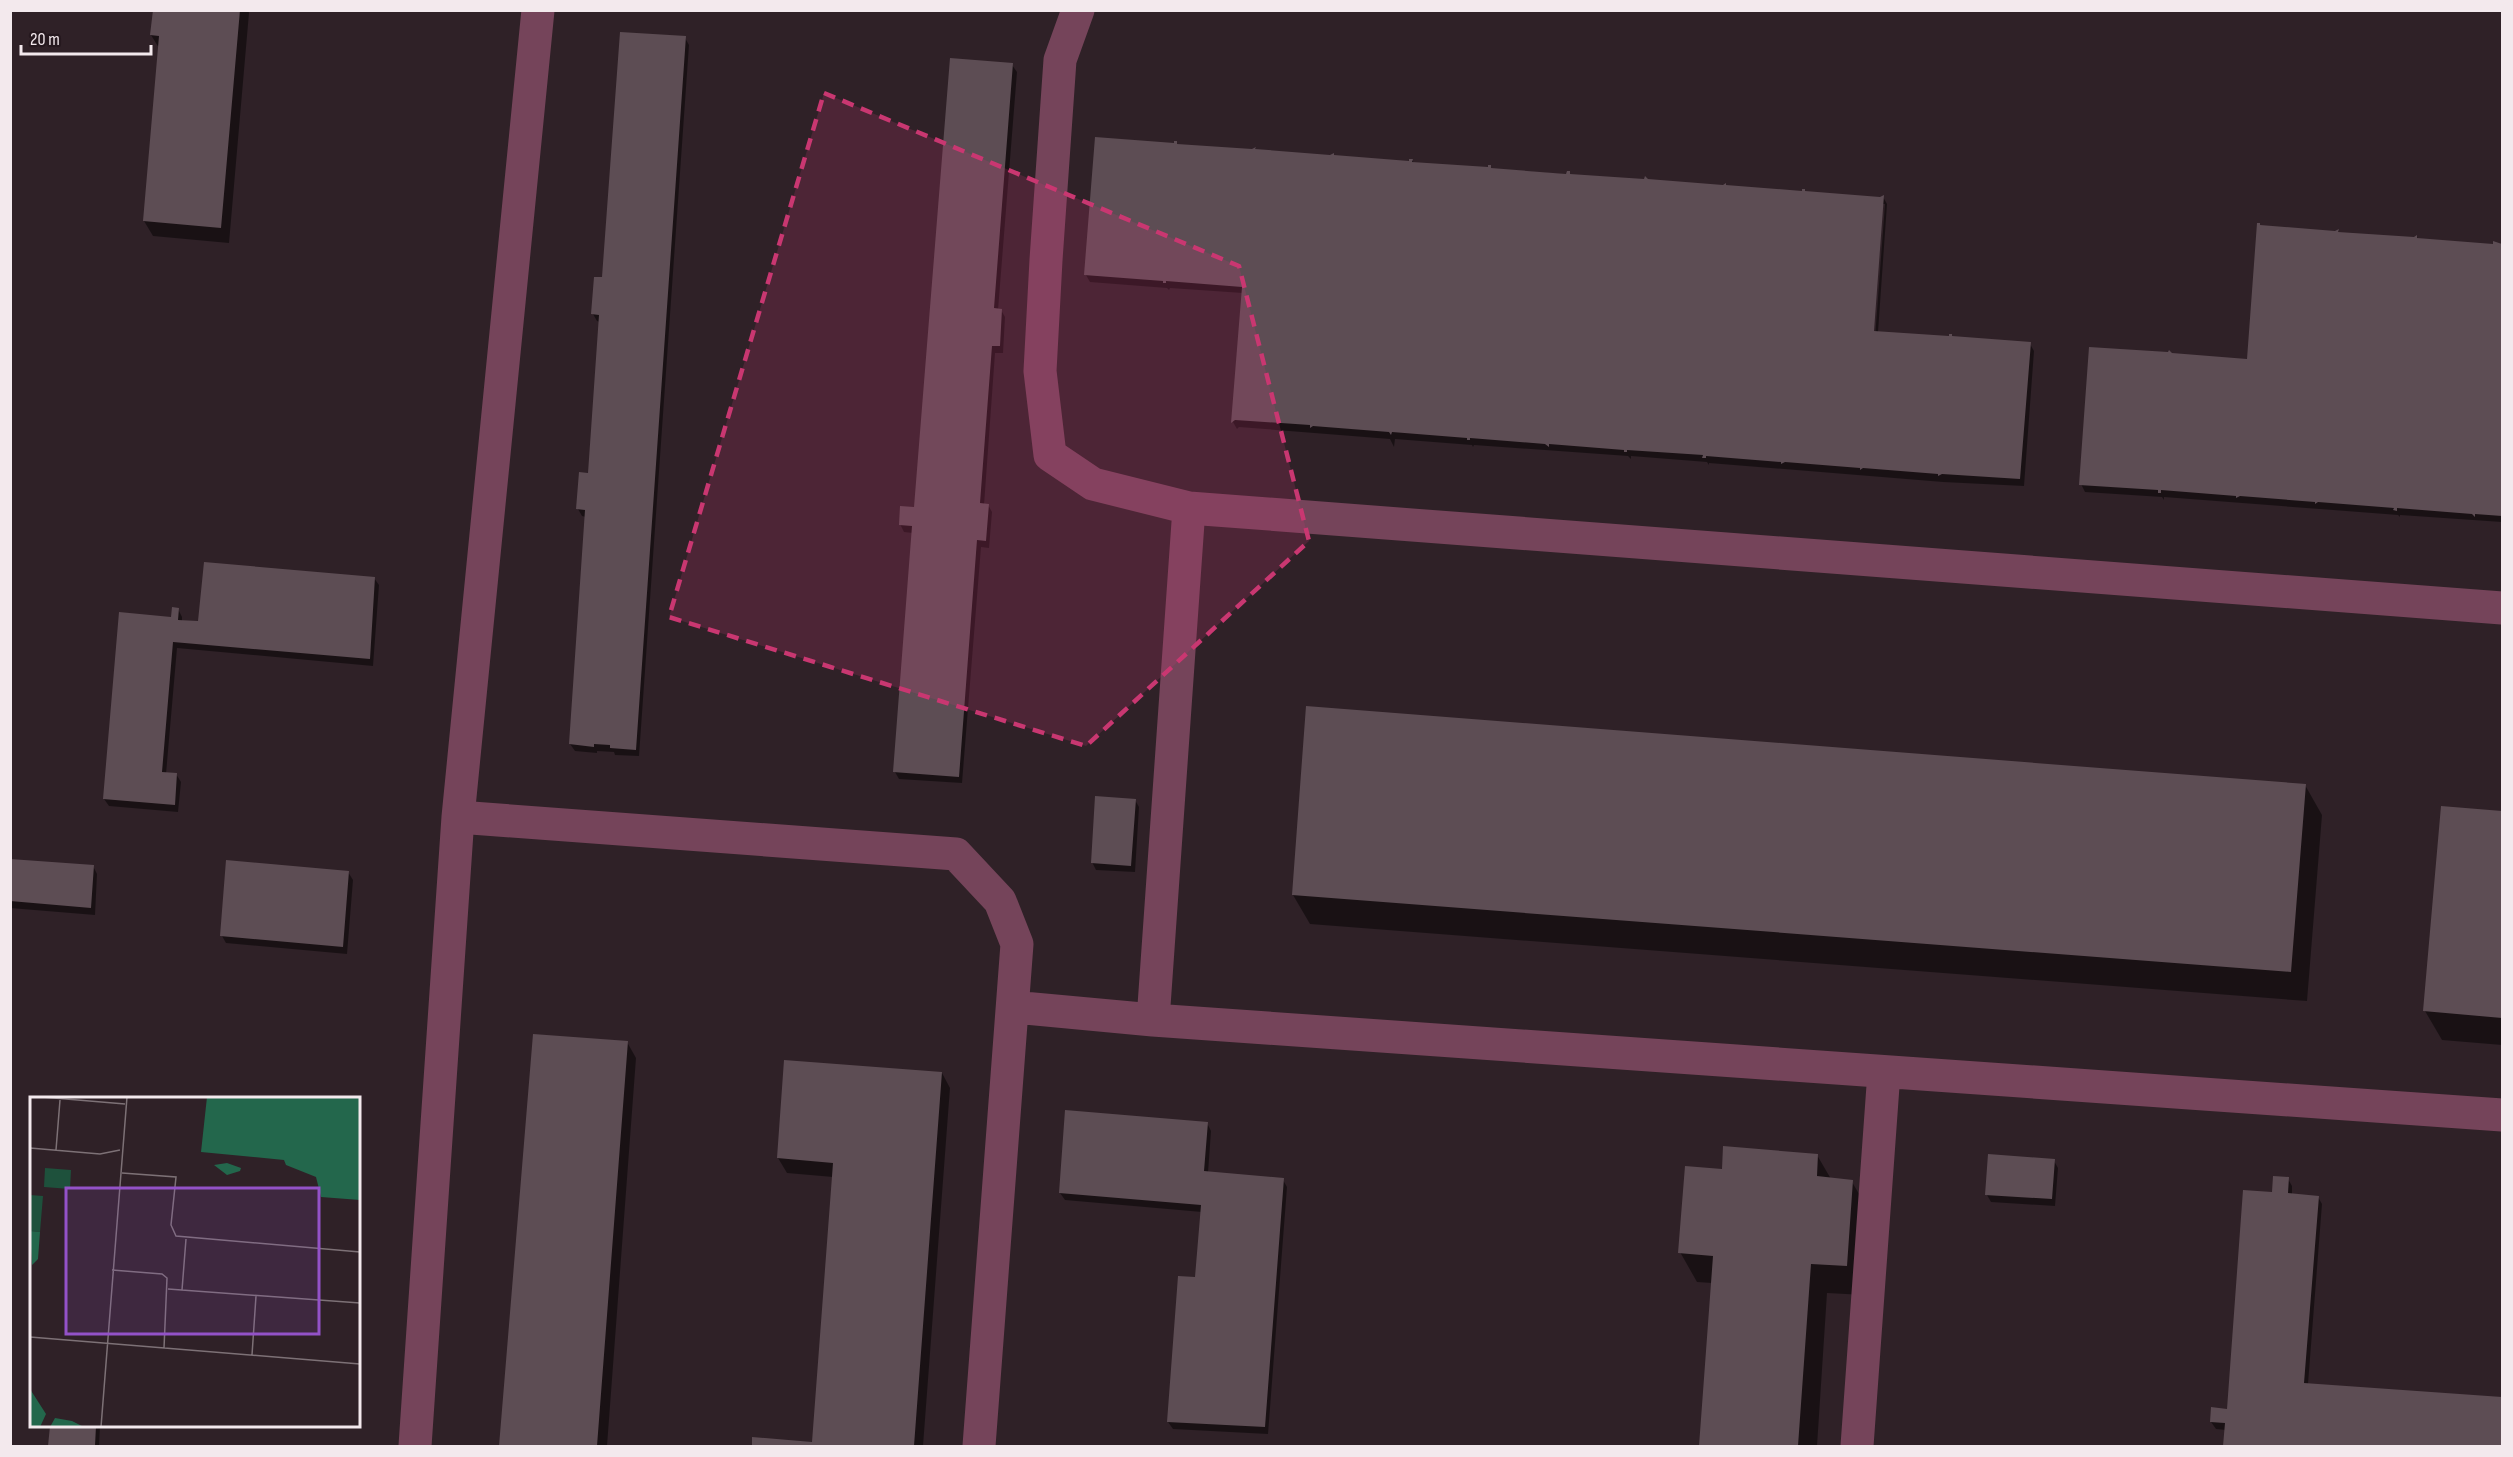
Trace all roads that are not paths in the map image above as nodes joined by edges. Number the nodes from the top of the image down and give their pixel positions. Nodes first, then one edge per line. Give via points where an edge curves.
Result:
1 (538, 10) edge
2 (1078, 10) edge
3 (1189, 508) junction
4 (2502, 608) edge
5 (458, 817) junction
6 (1013, 1006) junction
7 (1154, 1020) junction
8 (1884, 1072) junction
9 (2502, 1115) edge
10 (415, 1446) edge
11 (979, 1446) edge
12 (1857, 1446) edge

1 - 5 lane
2 - 3 lane via 1060,60 1046,260 1040,371 1050,455 1093,484
3 - 4 lane
3 - 7 lane
5 - 6 lane via 956,854 1000,902 1017,944
5 - 10 lane
6 - 7 lane
6 - 11 lane
7 - 8 lane
8 - 9 lane
8 - 12 lane

